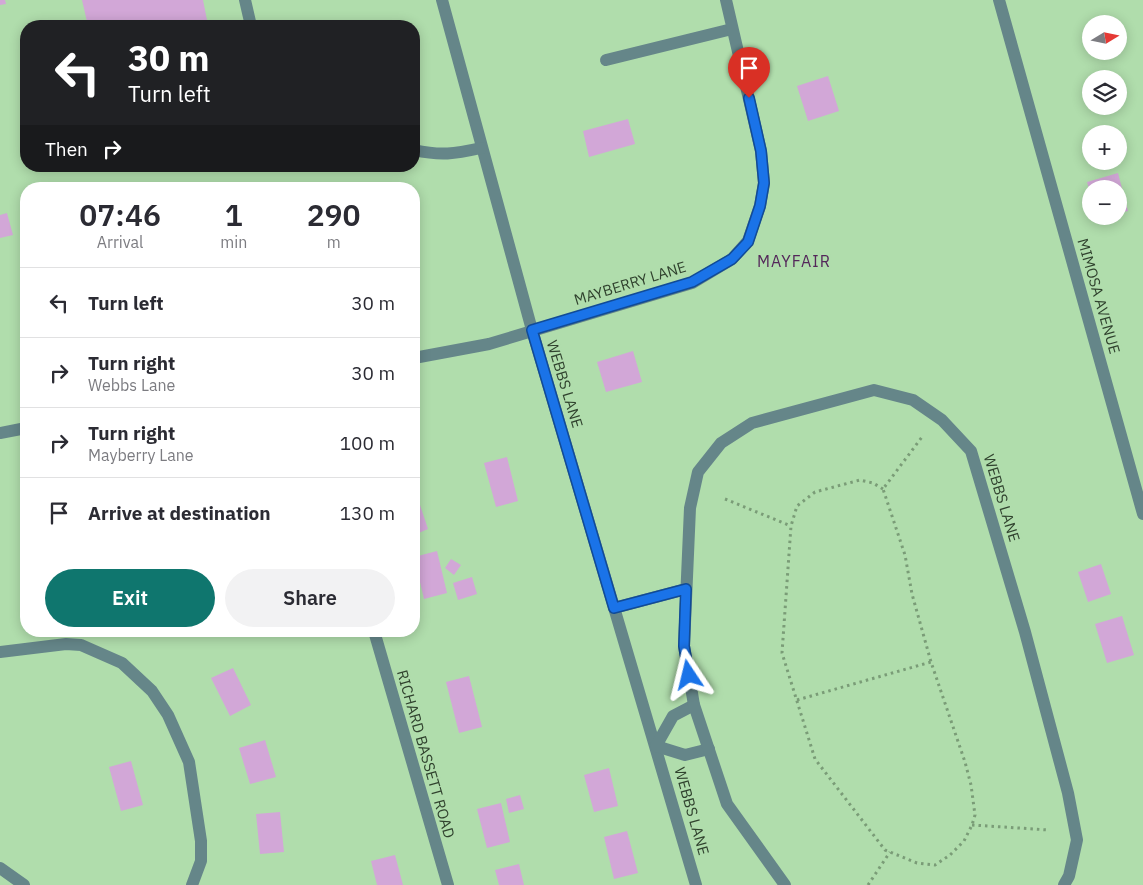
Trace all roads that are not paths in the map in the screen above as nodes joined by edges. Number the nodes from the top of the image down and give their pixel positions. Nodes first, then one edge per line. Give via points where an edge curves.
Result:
1 (245, 0) edge
2 (442, 0) edge
3 (726, 0) edge
4 (999, 0) edge
5 (250, 20) edge
6 (732, 29) junction
7 (606, 60) dead end
8 (481, 148) junction
9 (420, 152) edge
10 (532, 330) junction
11 (420, 357) edge
12 (20, 429) edge
13 (0, 433) edge
14 (1143, 514) edge
15 (686, 589) junction
16 (614, 608) junction
17 (376, 637) edge
18 (0, 652) edge
19 (694, 705) junction
20 (656, 746) junction
21 (709, 749) junction
22 (0, 868) edge
23 (24, 885) edge
24 (192, 885) edge
25 (448, 885) edge
26 (696, 885) edge
27 (785, 885) edge
28 (1064, 885) edge

1 - 5 street
2 - 8 street, WEBBS LANE
3 - 6 street, MAYBERRY LANE
4 - 14 street, MIMOSA AVENUE
6 - 7 street
6 - 10 street, MAYBERRY LANE via 761,151 764,183 748,242 732,259 692,282
8 - 9 street via 454,154
8 - 10 street, WEBBS LANE
10 - 11 street, MAYBERRY LANE via 489,344
10 - 16 street, WEBBS LANE
12 - 13 street
15 - 16 street
15 - 19 street, WEBBS LANE via 684,646
15 - 28 street, WEBBS LANE via 690,508 698,472 721,443 752,424 874,390 913,400 942,420 971,451 1025,632 1068,793 1077,840 1070,876
16 - 20 street, WEBBS LANE
17 - 25 street, RICHARD BASSETT ROAD
18 - 24 street via 80,645 122,663 152,690 168,715 189,762 201,841 201,861
19 - 20 street via 673,716
19 - 21 street, WEBBS LANE
20 - 21 street, WEBBS LANE via 685,755
20 - 26 street, WEBBS LANE
21 - 27 street, WEBBS LANE via 727,804
22 - 23 street

